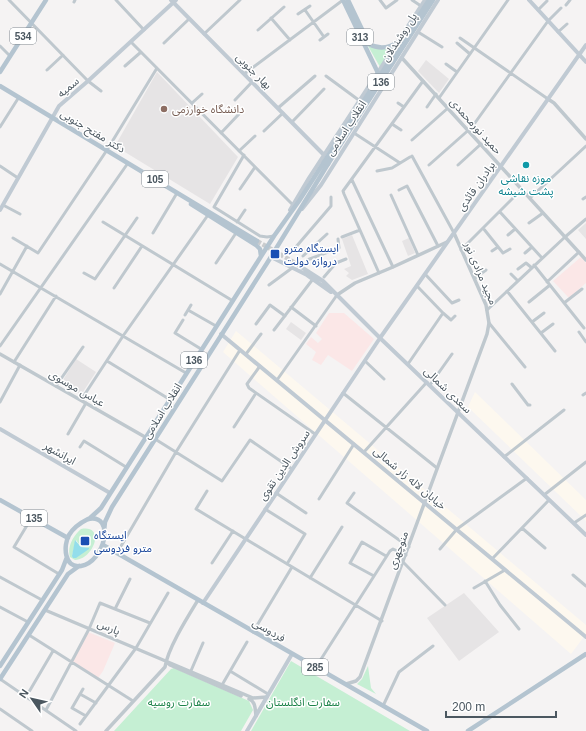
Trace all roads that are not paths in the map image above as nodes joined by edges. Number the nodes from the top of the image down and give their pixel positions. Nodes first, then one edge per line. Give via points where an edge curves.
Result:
1 (9, 0) edge
2 (116, 0) edge
3 (240, 0) edge
4 (343, 0) edge
5 (348, 0) edge
6 (380, 0) edge
7 (397, 0) edge
8 (412, 0) edge
9 (425, 0) edge
10 (429, 0) edge
11 (433, 0) edge
12 (438, 0) edge
13 (508, 0) edge
14 (529, 0) edge
15 (570, 0) edge
16 (44, 1) edge
17 (173, 1) edge
18 (547, 1) edge
19 (566, 5) dead end
20 (310, 6) dead end
21 (421, 6) junction
22 (284, 7) dead end
23 (561, 8) dead end
24 (305, 10) junction
25 (538, 10) junction
26 (298, 14) dead end
27 (271, 18) junction
28 (190, 19) junction
29 (548, 21) junction
30 (314, 22) junction
31 (32, 23) junction
32 (567, 24) dead end
33 (144, 30) junction
34 (258, 30) dead end
35 (418, 32) junction
36 (558, 32) junction
37 (204, 34) junction
38 (328, 34) dead end
39 (324, 37) junction
40 (460, 38) dead end
41 (290, 40) junction
42 (320, 40) dead end
43 (131, 42) junction
44 (398, 42) junction
45 (164, 43) dead end
46 (457, 44) dead end
47 (586, 45) edge
48 (0, 46) edge
49 (442, 47) dead end
50 (474, 48) junction
51 (141, 52) junction
52 (470, 54) junction
53 (62, 55) junction
54 (579, 55) junction
55 (10, 56) junction
56 (402, 58) junction
57 (586, 62) edge
58 (446, 64) dead end
59 (125, 66) dead end
60 (157, 68) junction
61 (47, 70) dead end
62 (0, 72) edge
63 (457, 72) junction
64 (378, 73) junction
65 (511, 73) junction
66 (244, 74) junction
67 (391, 75) junction
68 (315, 76) dead end
69 (326, 76) dead end
70 (88, 81) junction
71 (423, 81) junction
72 (252, 82) junction
73 (0, 86) edge
74 (324, 89) dead end
75 (101, 90) dead end
76 (202, 94) dead end
77 (436, 94) junction
78 (19, 97) junction
79 (439, 98) junction
80 (548, 99) junction
81 (235, 100) dead end
82 (360, 101) junction
83 (192, 103) junction
84 (398, 103) dead end
85 (427, 106) dead end
86 (404, 107) junction
87 (278, 108) junction
88 (448, 108) junction
89 (283, 113) junction
90 (239, 114) dead end
91 (351, 114) junction
92 (52, 117) junction
93 (292, 122) junction
94 (361, 122) junction
95 (392, 124) junction
96 (0, 127) edge
97 (401, 130) dead end
98 (468, 130) junction
99 (264, 131) dead end
100 (222, 133) junction
101 (354, 133) junction
102 (255, 136) dead end
103 (586, 139) edge
104 (412, 140) dead end
105 (481, 144) junction
106 (586, 146) edge
107 (376, 147) junction
108 (107, 150) junction
109 (239, 151) junction
110 (244, 155) junction
111 (324, 155) junction
112 (128, 163) junction
113 (326, 163) junction
114 (400, 163) junction
115 (429, 165) dead end
116 (458, 165) dead end
117 (0, 166) edge
118 (501, 166) junction
119 (255, 167) junction
120 (377, 171) dead end
121 (18, 178) junction
122 (352, 180) junction
123 (240, 189) dead end
124 (522, 189) junction
125 (399, 190) dead end
126 (177, 193) junction
127 (391, 195) dead end
128 (331, 197) dead end
129 (530, 198) junction
130 (3, 205) junction
131 (293, 205) junction
132 (0, 210) edge
133 (245, 210) dead end
134 (500, 212) junction
135 (543, 213) junction
136 (20, 214) dead end
137 (208, 215) junction
138 (137, 218) dead end
139 (286, 218) junction
140 (586, 219) edge
141 (103, 222) dead end
142 (237, 222) junction
143 (292, 223) junction
144 (529, 223) dead end
145 (483, 228) junction
146 (515, 229) junction
147 (360, 230) junction
148 (153, 233) dead end
149 (236, 233) junction
150 (454, 233) junction
151 (327, 234) dead end
152 (125, 235) junction
153 (508, 235) dead end
154 (274, 236) junction
155 (342, 237) dead end
156 (565, 237) junction
157 (13, 238) dead end
158 (338, 239) dead end
159 (257, 241) tunnel mouth
160 (448, 241) junction
161 (317, 243) junction
162 (27, 246) junction
163 (142, 246) junction
164 (438, 246) junction
165 (498, 247) junction
166 (532, 247) junction
167 (295, 248) dead end
168 (320, 248) dead end
169 (510, 249) dead end
170 (462, 250) junction
171 (492, 251) dead end
172 (579, 252) junction
173 (525, 253) dead end
174 (418, 255) junction
175 (261, 256) junction
176 (303, 256) dead end
177 (271, 257) junction
178 (542, 258) junction
179 (308, 260) dead end
180 (346, 260) dead end
181 (586, 260) edge
182 (216, 263) dead end
183 (295, 263) tunnel mouth
184 (0, 264) edge
185 (173, 265) junction
186 (393, 267) junction
187 (533, 267) junction
188 (292, 268) junction
189 (518, 269) dead end
190 (486, 270) dead end
191 (13, 271) junction
192 (84, 273) dead end
193 (380, 273) junction
194 (425, 274) junction
195 (511, 274) dead end
196 (324, 276) dead end
197 (475, 278) junction
198 (313, 279) junction
199 (518, 281) junction
200 (548, 283) junction
201 (269, 285) dead end
202 (416, 286) junction
203 (41, 288) junction
204 (114, 288) dead end
205 (334, 288) dead end
206 (582, 289) dead end
207 (507, 291) junction
208 (0, 294) edge
209 (56, 296) junction
210 (337, 296) junction
211 (459, 300) dead end
212 (233, 301) junction
213 (529, 302) dead end
214 (564, 303) junction
215 (191, 305) dead end
216 (291, 307) junction
217 (188, 310) junction
218 (487, 310) junction
219 (443, 312) junction
220 (544, 313) dead end
221 (185, 315) dead end
222 (285, 316) junction
223 (455, 316) dead end
224 (183, 320) dead end
225 (532, 322) junction
226 (488, 323) junction
227 (256, 324) dead end
228 (553, 324) dead end
229 (216, 326) junction
230 (316, 326) junction
231 (584, 328) dead end
232 (274, 330) dead end
233 (579, 332) dead end
234 (221, 334) junction
235 (261, 334) dead end
236 (541, 334) junction
237 (123, 336) junction
238 (380, 338) junction
239 (586, 342) edge
240 (0, 346) edge
241 (83, 348) dead end
242 (201, 349) junction
243 (240, 350) junction
244 (555, 351) dead end
245 (0, 354) edge
246 (246, 354) junction
247 (452, 354) dead end
248 (365, 360) junction
249 (14, 362) junction
250 (106, 362) junction
251 (408, 364) junction
252 (20, 365) junction
253 (260, 366) junction
254 (525, 367) dead end
255 (186, 372) junction
256 (384, 379) dead end
257 (277, 380) junction
258 (428, 384) junction
259 (512, 384) dead end
260 (56, 386) junction
261 (256, 393) junction
262 (343, 393) junction
263 (169, 399) junction
264 (81, 400) junction
265 (0, 402) edge
266 (86, 403) junction
267 (530, 405) dead end
268 (564, 410) dead end
269 (458, 412) junction
270 (325, 420) junction
271 (234, 427) dead end
272 (386, 428) junction
273 (0, 429) edge
274 (68, 434) dead end
275 (315, 434) junction
276 (145, 437) junction
277 (155, 439) junction
278 (354, 444) junction
279 (80, 447) dead end
280 (176, 452) junction
281 (364, 452) junction
282 (504, 457) junction
283 (586, 462) edge
284 (126, 467) junction
285 (437, 468) junction
286 (292, 469) junction
287 (527, 478) junction
288 (207, 491) dead end
289 (110, 493) junction
290 (276, 493) junction
291 (354, 493) dead end
292 (544, 495) junction
293 (319, 499) dead end
294 (0, 500) edge
295 (549, 500) junction
296 (425, 503) junction
297 (265, 509) junction
298 (306, 513) dead end
299 (586, 515) edge
300 (32, 517) junction
301 (89, 519) junction
302 (574, 523) junction
303 (342, 526) dead end
304 (522, 528) junction
305 (457, 529) junction
306 (104, 531) junction
307 (233, 531) junction
308 (586, 535) edge
309 (68, 538) junction
310 (245, 539) junction
311 (103, 545) junction
312 (409, 547) junction
313 (440, 548) dead end
314 (545, 548) dead end
315 (117, 553) junction
316 (406, 555) junction
317 (386, 556) junction
318 (67, 557) junction
319 (492, 559) junction
320 (403, 562) junction
321 (212, 563) dead end
322 (287, 564) junction
323 (79, 566) junction
324 (292, 567) junction
325 (505, 570) junction
326 (59, 574) junction
327 (573, 575) dead end
328 (374, 576) junction
329 (0, 577) edge
330 (310, 578) junction
331 (130, 579) dead end
332 (486, 581) junction
333 (586, 586) edge
334 (474, 588) dead end
335 (168, 593) dead end
336 (42, 600) junction
337 (198, 600) junction
338 (203, 603) junction
339 (355, 605) junction
340 (445, 605) dead end
341 (0, 607) edge
342 (115, 609) junction
343 (45, 610) junction
344 (382, 621) junction
345 (28, 622) junction
346 (150, 623) junction
347 (89, 629) junction
348 (519, 629) dead end
349 (254, 632) junction
350 (29, 635) junction
351 (586, 637) edge
352 (247, 642) dead end
353 (203, 643) dead end
354 (433, 646) dead end
355 (136, 648) junction
356 (54, 651) junction
357 (292, 654) junction
358 (586, 654) edge
359 (70, 662) junction
360 (166, 662) junction
361 (0, 666) edge
362 (316, 667) junction
363 (230, 671) junction
364 (190, 672) junction
365 (0, 679) edge
366 (345, 684) junction
367 (222, 685) junction
368 (108, 686) junction
369 (84, 689) dead end
370 (80, 694) junction
371 (267, 696) junction
372 (26, 697) junction
373 (252, 699) junction
374 (133, 701) junction
375 (96, 703) junction
376 (384, 706) junction
377 (0, 709) edge
378 (46, 710) junction
379 (86, 716) junction
380 (256, 716) junction
381 (80, 724) dead end
382 (31, 731) edge
383 (76, 731) edge
384 (106, 731) edge
385 (247, 731) edge
386 (427, 731) edge
387 (468, 731) edge

1 - 31 street
2 - 33 street
3 - 37 street
4 - 30 street
4 - 64 main road, 313
5 - 44 main road, 313 via 369,44 384,48
6 - 7 street via 386,8
8 - 21 street
9 - 21 main road, انقلاب اسلامی
10 - 113 main road, پل روشندلان / 136, bridge
11 - 113 main road, پل روشندلان / 136, bridge
12 - 35 main road, انقلاب اسلامی
13 - 50 street
14 - 25 main road
15 - 19 street
16 - 31 main road, 534
17 - 28 main road, بهار جنوبی
17 - 33 main road, سمیه
18 - 25 street
20 - 24 street
21 - 44 main road, انقلاب اسلامی
22 - 27 street
23 - 29 street
24 - 26 street
24 - 30 street
25 - 29 main road
27 - 34 street
27 - 41 street
28 - 37 main road, بهار جنوبی
28 - 45 street
29 - 36 main road
29 - 65 street
30 - 39 street
30 - 41 street
31 - 53 street
31 - 55 main road, 534
32 - 36 street
33 - 43 main road, سمیه
35 - 49 street
35 - 56 main road, انقلاب اسلامی
36 - 54 main road
37 - 66 main road, بهار جنوبی
38 - 39 street
39 - 42 street
40 - 50 street
41 - 66 street
43 - 51 street
43 - 70 main road, سمیه
44 - 64 main road, انقلاب اسلامی
46 - 52 street
47 - 54 main road, برادران قائدی
48 - 55 street
50 - 52 street
50 - 65 street
51 - 59 street
51 - 60 street
52 - 63 street
53 - 61 street
53 - 70 street
54 - 57 main road
54 - 80 main road, برادران قائدی
55 - 62 main road, 534
56 - 67 main road, انقلاب اسلامی
56 - 71 street, حمید نورمحمدی
58 - 63 street
60 - 83 street
60 - 108 street
63 - 79 street
64 - 67 main road via 384,76
64 - 82 main road, انقلاب اسلامی
65 - 80 street
65 - 98 street
66 - 72 main road, بهار جنوبی
67 - 94 main road, انقلاب اسلامی
68 - 87 street
69 - 82 street
70 - 75 street
70 - 92 main road, سمیه via 61,104
71 - 77 street, حمید نورمحمدی
71 - 86 street
72 - 81 street
72 - 87 main road, بهار جنوبی
73 - 78 main road, دکتر مفتح جنوبی / 105
74 - 93 street
76 - 83 street
77 - 79 street, حمید نورمحمدی
77 - 85 street
78 - 92 main road, دکتر مفتح جنوبی / 105
78 - 96 street
79 - 88 street, حمید نورمحمدی
80 - 103 street
80 - 118 main road, برادران قائدی
82 - 91 main road, انقلاب اسلامی
83 - 100 street
84 - 86 street
86 - 95 street
87 - 89 main road, بهار جنوبی
88 - 98 street, حمید نورمحمدی
88 - 104 street
89 - 93 main road, بهار جنوبی
89 - 99 street
90 - 100 street
91 - 94 main road via 358,114
91 - 111 main road, انقلاب اسلامی
92 - 108 main road, دکتر مفتح جنوبی / 105
92 - 121 main road, سمیه
93 - 111 main road, بهار جنوبی
94 - 101 main road, انقلاب اسلامی
95 - 97 street
95 - 107 street
98 - 105 street, حمید نورمحمدی
98 - 115 street
100 - 109 street
101 - 107 street
101 - 143 main road, انقلاب اسلامی via 321,185
102 - 109 street
105 - 116 street
105 - 118 street, حمید نورمحمدی
106 - 129 street
107 - 114 street
107 - 122 street
108 - 112 main road, دکتر مفتح جنوبی / 105
108 - 162 street via 38,252
109 - 110 street
110 - 119 street
110 - 142 street via 214,206
111 - 131 main road, انقلاب اسلامی
112 - 126 main road, دکتر مفتح جنوبی / 105
112 - 203 street
113 - 139 main road, انقلاب اسلامی / 136
113 - 143 main road, انقلاب اسلامی / 136
114 - 120 street via 390,169
114 - 150 street via 411,156
117 - 121 street
118 - 124 street, حمید نورمحمدی
118 - 150 main road, برادران قائدی
119 - 123 street
119 - 131 street
121 - 130 main road, سمیه
122 - 147 street via 344,194
122 - 186 street
124 - 129 street, حمید نورمحمدی
124 - 134 street
125 - 164 street via 407,186
126 - 137 main road, دکتر مفتح جنوبی
126 - 148 street
126 - 159 main road, دکتر مفتح جنوبی / 105
127 - 174 street
128 - 167 street via 331,206
129 - 135 street, حمید نورمحمدی
130 - 132 main road, سمیه
130 - 136 street
131 - 139 main road, انقلاب اسلامی
133 - 142 street
134 - 145 street
134 - 146 street
135 - 144 street
135 - 156 street, حمید نورمحمدی
137 - 149 main road, دکتر مفتح جنوبی
137 - 185 street
138 - 152 street
139 - 154 main road, انقلاب اسلامی / 136
140 - 156 street
141 - 152 street
142 - 154 street via 262,237
143 - 177 main road, انقلاب اسلامی / 136
145 - 165 street
145 - 170 street
146 - 153 street
146 - 166 street
147 - 155 street
147 - 193 street
149 - 175 main road, دکتر مفتح جنوبی via 259,247
149 - 182 street
150 - 160 main road, برادران قائدی
150 - 170 street, مجید مرادی نور
151 - 161 street
152 - 163 street
152 - 192 street via 95,279
154 - 175 main road, انقلاب اسلامی / 136
156 - 172 street, حمید نورمحمدی
156 - 178 street
157 - 162 street
158 - 179 street via 339,248
160 - 164 street
160 - 194 main road, برادران قائدی
161 - 168 street
161 - 176 street
162 - 191 street
163 - 185 street
163 - 204 street
164 - 174 street
165 - 169 street via 504,253
165 - 171 street
166 - 173 street
166 - 178 street
170 - 197 street, مجید مرادی نور
172 - 181 street, حمید نورمحمدی
172 - 200 street
174 - 186 street
175 - 212 main road, انقلاب اسلامی / 136
177 - 188 main road
177 - 234 main road, انقلاب اسلامی / 136
178 - 187 street
180 - 196 street via 336,263
183 - 210 main road, سعدی شمالی via 316,276
184 - 191 street
185 - 212 street
185 - 237 street
186 - 193 street
187 - 189 street via 526,263
187 - 199 street
187 - 200 street
188 - 198 main road
188 - 201 street
190 - 197 street
191 - 203 street
191 - 208 street
193 - 210 street via 356,283
194 - 202 main road, برادران قائدی
194 - 211 street via 452,303
195 - 199 street
197 - 218 street, مجید مرادی نور
198 - 210 main road
198 - 216 street
199 - 207 street
200 - 213 street
200 - 214 street
202 - 219 street
202 - 238 main road, برادران قائدی
203 - 209 street
203 - 240 street
205 - 210 main road
206 - 214 street
207 - 218 street
207 - 225 street
209 - 237 street
209 - 249 street
210 - 230 street
210 - 238 main road, سعدی شمالی
212 - 229 main road, انقلاب اسلامی / 136
214 - 231 street
215 - 217 street
216 - 222 street
216 - 230 street
217 - 221 street
217 - 229 street
218 - 226 street, مجید مرادی نور
219 - 223 street via 451,320
219 - 251 street
220 - 225 street
222 - 227 street via 270,305
222 - 232 street
224 - 242 street via 175,334
225 - 236 street
226 - 254 street
226 - 269 street, مجید مرادی نور via 486,338
228 - 236 street
229 - 242 main road, انقلاب اسلامی / 136
230 - 257 street
233 - 239 street
234 - 243 main road, خیابان لاله زار شمالی
234 - 277 main road, انقلاب اسلامی / 136
235 - 246 street
236 - 244 street
237 - 250 street
237 - 255 street
238 - 248 main road, سروش الدین تقوی
238 - 251 main road, سعدی شمالی
241 - 260 street
242 - 255 main road, انقلاب اسلامی / 136
243 - 246 main road, خیابان لاله زار شمالی
243 - 280 street
245 - 249 street, عباس موسوی
246 - 253 main road, خیابان لاله زار شمالی
247 - 258 street
248 - 256 street
248 - 262 main road, سروش الدین تقوی
249 - 252 street, عباس موسوی
250 - 263 street
250 - 264 street
251 - 258 main road, سعدی شمالی
252 - 260 street, عباس موسوی
252 - 265 street
253 - 257 main road, خیابان لاله زار شمالی
253 - 261 street via 247,384
255 - 263 main road, انقلاب اسلامی / 136
257 - 270 main road, خیابان لاله زار شمالی
258 - 269 main road, سعدی شمالی
258 - 272 street
259 - 267 street
260 - 264 street, عباس موسوی
261 - 271 street
261 - 275 street
262 - 270 main road, سروش الدین تقوی
262 - 272 street
263 - 276 main road, انقلاب اسلامی / 136
264 - 266 street, عباس موسوی
266 - 274 street
266 - 276 street, عباس موسوی
268 - 282 street
269 - 282 main road, سعدی شمالی
269 - 285 street, منوچهری
270 - 275 main road, سروش الدین تقوی
270 - 278 main road, خیابان لاله زار شمالی
272 - 281 street
272 - 285 street
273 - 289 main road, ایرانشهر
275 - 286 main road, سروش الدین تقوی
276 - 284 main road, انقلاب اسلامی / 136
277 - 280 street
277 - 306 main road, انقلاب اسلامی / 136 via 107,515
278 - 281 main road, خیابان لاله زار شمالی
278 - 293 street
279 - 284 street via 84,441
280 - 286 street via 222,481 250,440
280 - 315 street
281 - 296 main road, خیابان لاله زار شمالی
282 - 287 main road, سعدی شمالی
283 - 292 street
284 - 289 main road, انقلاب اسلامی / 136
285 - 296 street, منوچهری
286 - 290 main road, سروش الدین تقوی
287 - 292 main road, سعدی شمالی
287 - 305 street
288 - 307 street via 196,509
289 - 301 main road, انقلاب اسلامی / 136
290 - 297 main road, سروش الدین تقوی
290 - 298 street
291 - 312 street via 347,504
292 - 295 main road, سعدی شمالی
294 - 300 main road, 135
295 - 302 main road, سعدی شمالی
295 - 304 street
296 - 305 main road, خیابان لاله زار شمالی
296 - 312 street, منوچهری
297 - 310 main road, سروش الدین تقوی
297 - 322 street via 305,534
299 - 302 street
300 - 309 main road, 135
300 - 326 street via 14,547
301 - 306 main road via 98,521
301 - 309 main road via 78,525
302 - 308 main road, سعدی شمالی
303 - 330 street
304 - 314 street
304 - 319 street
305 - 313 street
305 - 319 main road, خیابان لاله زار شمالی
306 - 311 main road
307 - 310 street
307 - 321 street
309 - 318 main road
310 - 322 street
310 - 338 main road, سروش الدین تقوی
311 - 315 main road, فردوسی
311 - 323 main road via 92,560
312 - 316 street, منوچهری
315 - 337 main road, فردوسی
316 - 317 street via 392,549
316 - 320 street, منوچهری
317 - 328 street
317 - 328 street via 362,542 350,563
318 - 323 main road via 71,563
318 - 326 main road
319 - 325 main road, خیابان لاله زار شمالی
320 - 340 street
320 - 344 street, منوچهری
322 - 324 street
323 - 343 main road via 68,574
324 - 330 street
324 - 349 street
325 - 332 street
325 - 351 main road, خیابان لاله زار شمالی
326 - 336 main road
327 - 333 street
328 - 339 street
329 - 336 street
330 - 339 street
331 - 342 street
332 - 334 street
332 - 348 street via 500,605
335 - 346 street
336 - 345 main road
337 - 338 main road, فردوسی
337 - 360 street via 178,634
338 - 349 main road, فردوسی / 285
339 - 344 street
339 - 362 street
341 - 345 street
342 - 346 street
342 - 347 street via 100,603
343 - 347 street, پارس
343 - 350 main road
344 - 366 street, منوچهری via 360,677
345 - 361 main road
346 - 355 street
347 - 355 street, پارس
347 - 359 street
349 - 357 main road, فردوسی / 285
350 - 356 street
350 - 365 main road
352 - 363 street
353 - 364 street
354 - 376 street via 399,672
355 - 360 street, پارس
355 - 368 street
356 - 359 street
356 - 372 street
357 - 362 main road, فردوسی / 285
357 - 371 main road
358 - 387 main road
359 - 368 street
359 - 378 street
360 - 364 street, پارس
360 - 374 street via 165,668
362 - 366 main road, فردوسی / 285
363 - 367 street
363 - 371 street
364 - 367 street, پارس
364 - 373 street, پارس
365 - 372 street
366 - 376 main road, فردوسی / 285
367 - 373 street, پارس
368 - 374 street
368 - 375 street
369 - 370 street
370 - 375 street
370 - 379 street via 72,708
371 - 373 street, پارس
371 - 380 main road
372 - 378 street
373 - 380 street
374 - 384 street
375 - 379 street
376 - 386 main road, فردوسی / 285
377 - 382 street
378 - 383 street
379 - 381 street
380 - 385 main road

